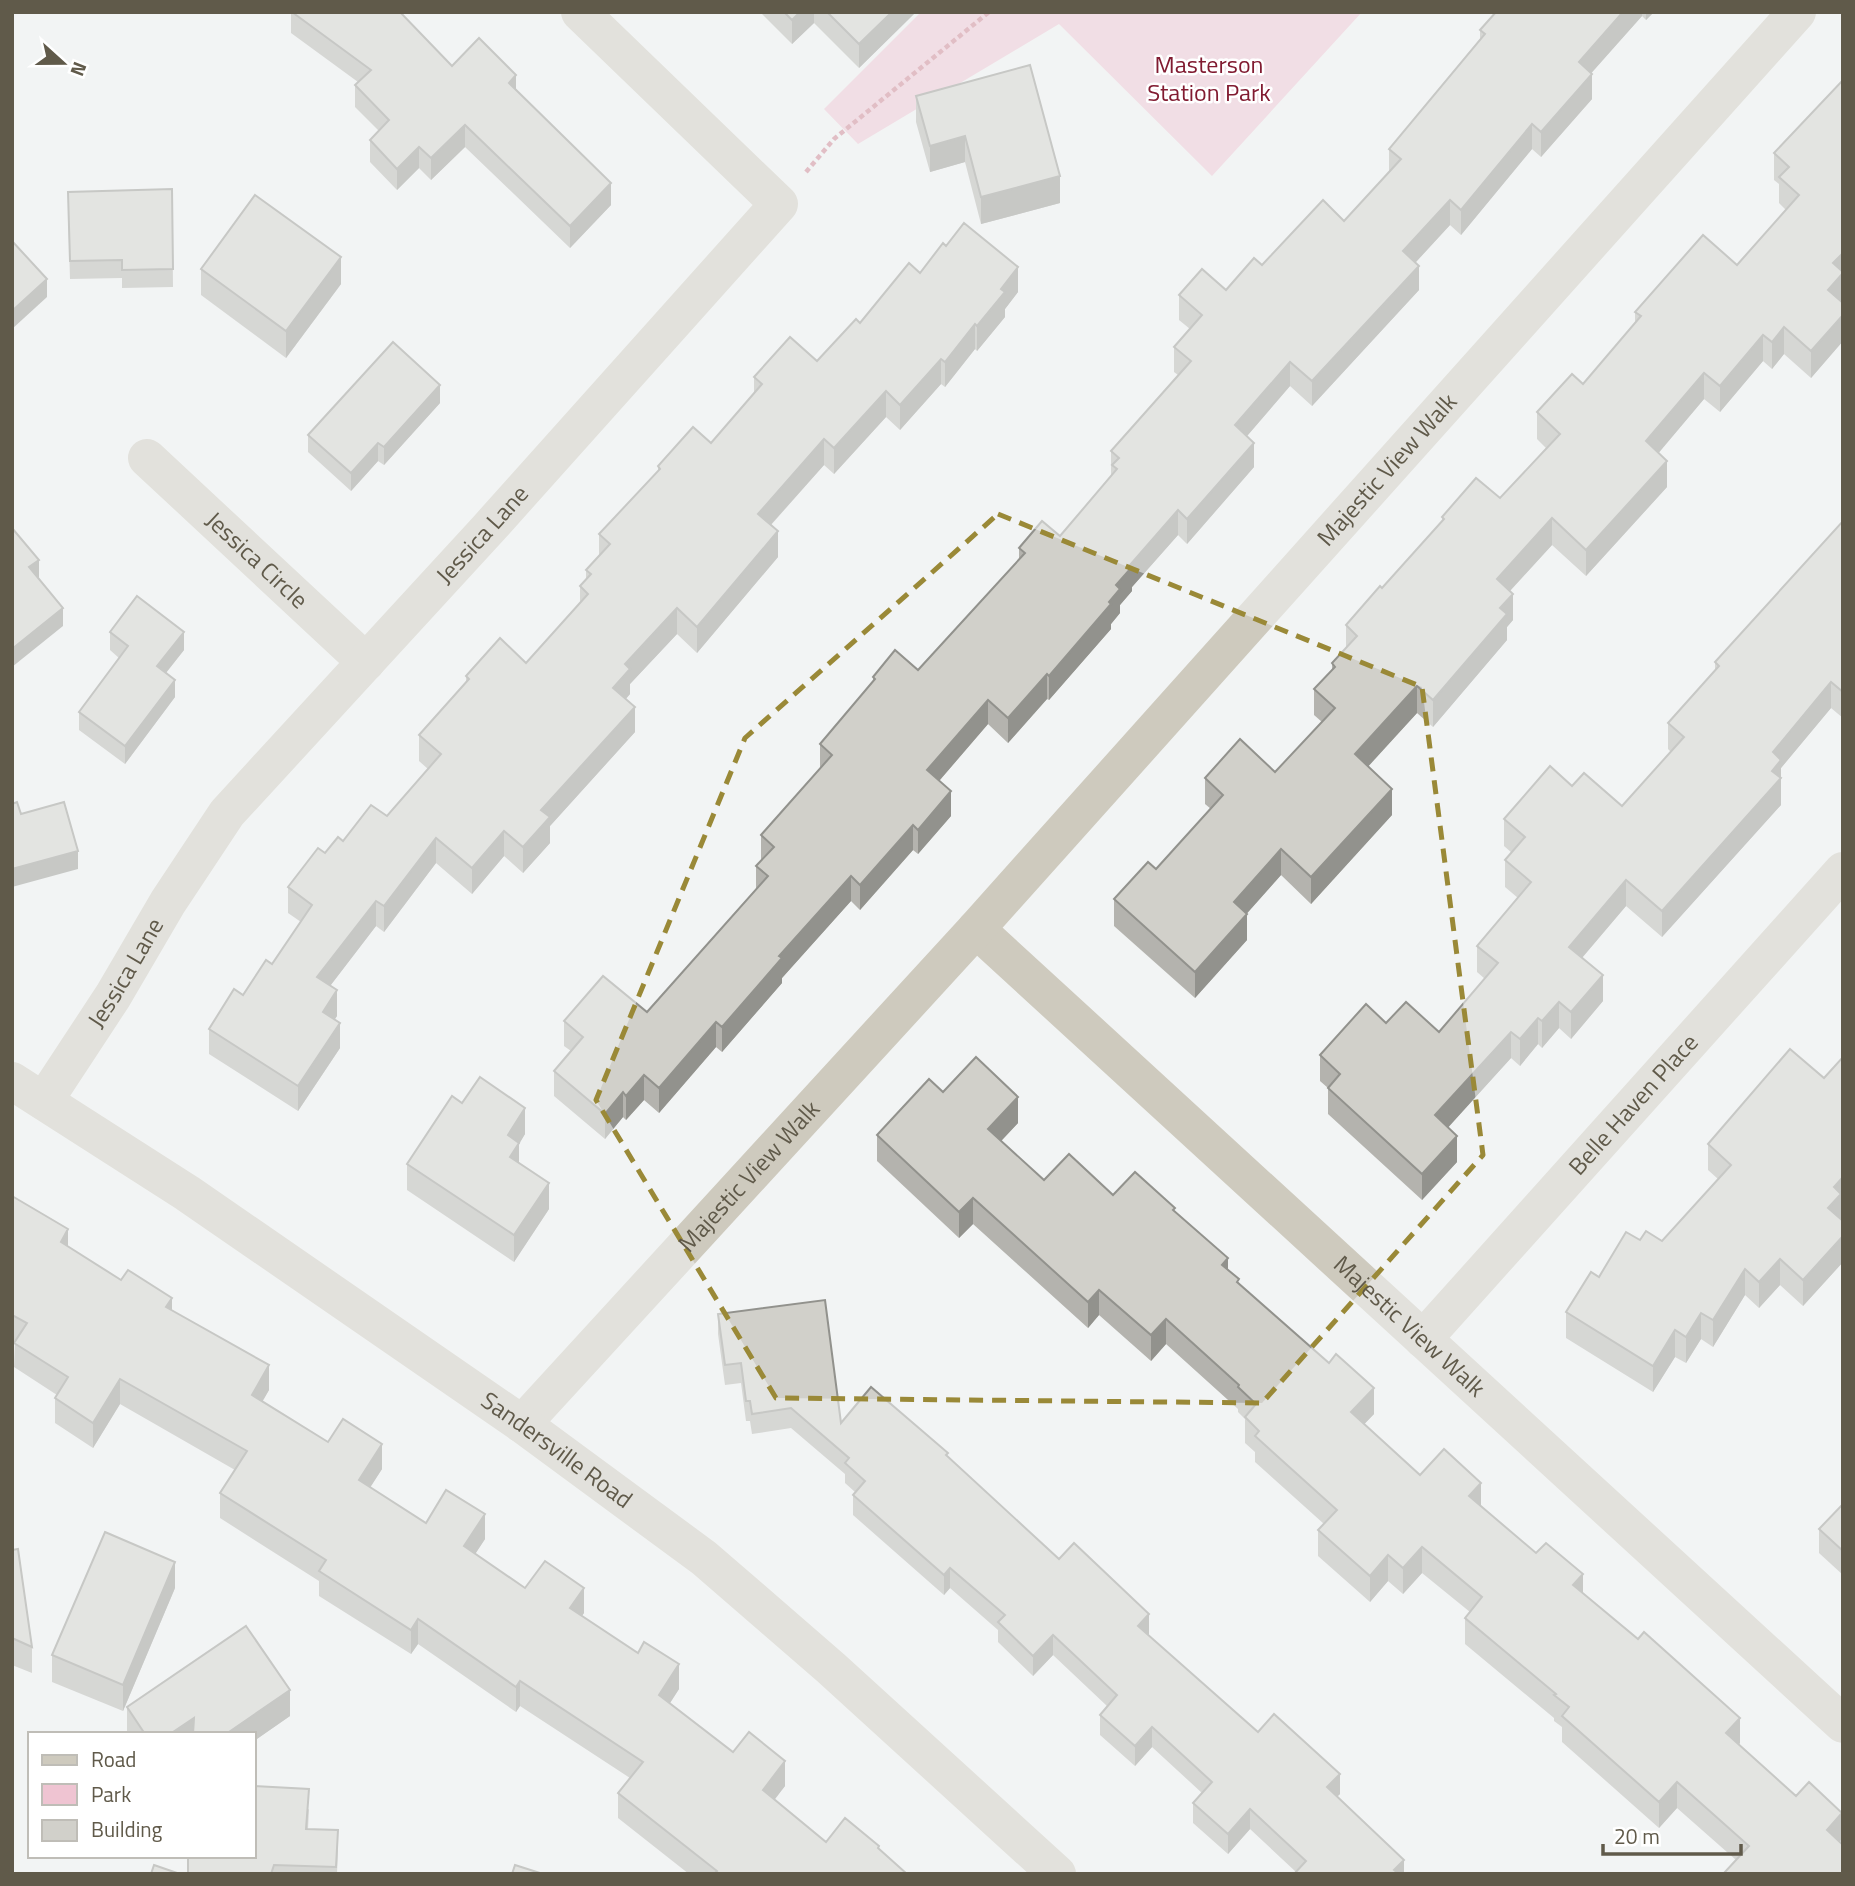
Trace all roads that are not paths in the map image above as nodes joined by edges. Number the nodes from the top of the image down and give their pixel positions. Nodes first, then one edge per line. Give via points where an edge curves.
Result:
1 (580, 12) edge
2 (1797, 12) edge
3 (147, 458) dead end
4 (366, 662) junction
5 (1843, 870) edge
6 (976, 929) junction
7 (28, 1091) edge
8 (1423, 1339) junction
9 (522, 1424) junction
10 (1843, 1724) edge
11 (1057, 1874) edge

1 - 4 street, Jessica Lane via 779,204
2 - 6 street, Majestic View Walk
3 - 4 street, Jessica Circle
4 - 7 street, Jessica Lane via 227,813 113,996
5 - 8 street, Belle Haven Place
6 - 8 street, Majestic View Walk
6 - 9 street, Majestic View Walk
7 - 9 street, Sandersville Road
8 - 10 street, Majestic View Walk
9 - 11 street, Sandersville Road via 704,1558

